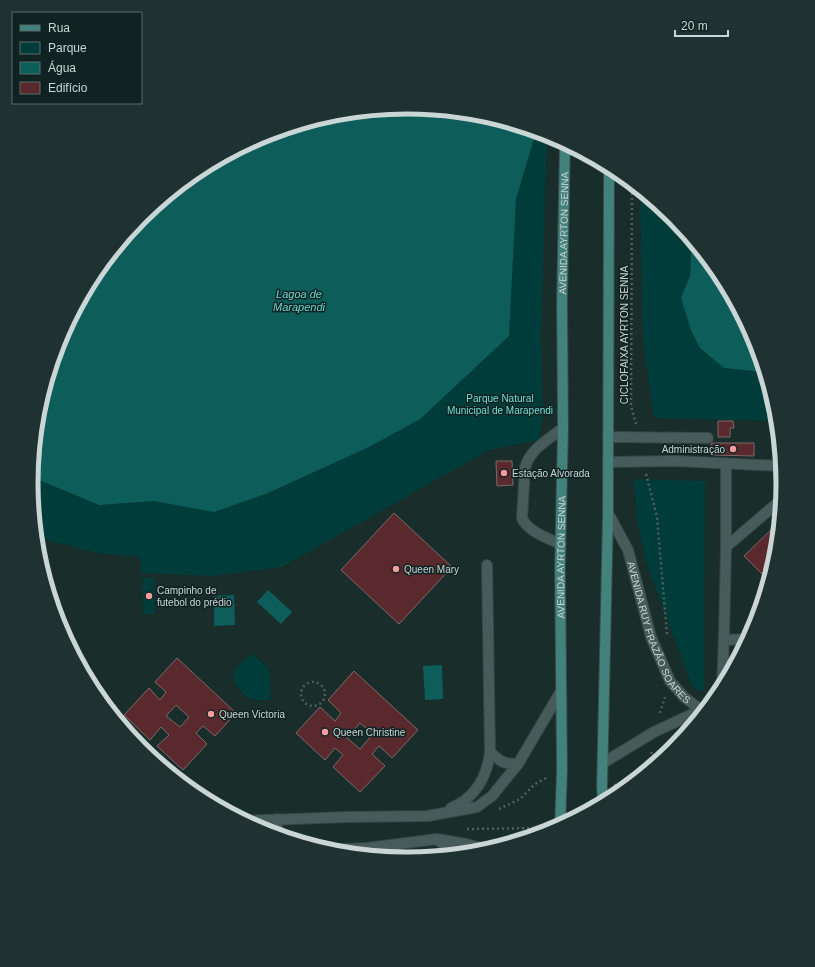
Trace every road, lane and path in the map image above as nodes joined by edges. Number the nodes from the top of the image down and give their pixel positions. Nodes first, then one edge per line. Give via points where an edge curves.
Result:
1 (565, 149) edge
2 (609, 174) edge
3 (632, 190) edge
4 (563, 428) junction
5 (608, 437) junction
6 (640, 437) junction
7 (708, 438) dead end
8 (642, 461) junction
9 (608, 462) junction
10 (726, 463) junction
11 (776, 466) edge
12 (776, 504) edge
13 (608, 513) junction
14 (560, 544) junction
15 (726, 547) junction
16 (487, 565) dead end
17 (724, 637) junction
18 (743, 639) edge
19 (667, 642) dead end
20 (723, 676) edge
21 (670, 681) junction
22 (323, 687) joint
23 (561, 691) junction
24 (701, 708) edge
25 (697, 713) edge
26 (654, 732) junction
27 (490, 752) junction
28 (651, 761) edge
29 (603, 763) junction
30 (518, 764) junction
31 (603, 797) edge
32 (428, 816) junction
33 (277, 819) junction
34 (256, 820) edge
35 (560, 820) edge
36 (277, 829) edge
37 (437, 839) junction
38 (476, 847) edge
39 (351, 849) edge
40 (451, 850) edge

1 - 4 main road, AVENIDA AYRTON SENNA
2 - 5 main road
3 - 6 path, CICLOFAIXA AYRTON SENNA via 631,406
4 - 14 main road, AVENIDA AYRTON SENNA
4 - 14 street via 526,460 522,518 529,528
5 - 6 street
5 - 9 main road
6 - 7 street
8 - 9 street
8 - 10 street
8 - 19 path via 657,517
9 - 13 main road
10 - 11 street
10 - 15 street
12 - 15 street
13 - 21 street, AVENIDA RUY FRAZÃO SOARES via 628,550 651,637
13 - 29 main road
14 - 23 main road, AVENIDA AYRTON SENNA
15 - 17 street
16 - 27 street
17 - 18 street
17 - 20 street
21 - 24 street, AVENIDA RUY FRAZÃO SOARES via 684,698
21 - 26 path
22 - 22 path via 317,682 306,684 301,691 302,698 307,704 318,704 324,698
23 - 30 street
23 - 35 main road, AVENIDA AYRTON SENNA
25 - 26 street, AVENIDA RUY FRAZÃO SOARES
26 - 28 path
26 - 29 street, AVENIDA RUY FRAZÃO SOARES
27 - 30 street via 506,764
27 - 32 street via 489,765 475,791 460,804
29 - 31 main road
30 - 32 street via 492,796 477,806
32 - 33 street
33 - 34 street
33 - 36 street
37 - 38 street
37 - 39 street
37 - 40 street

